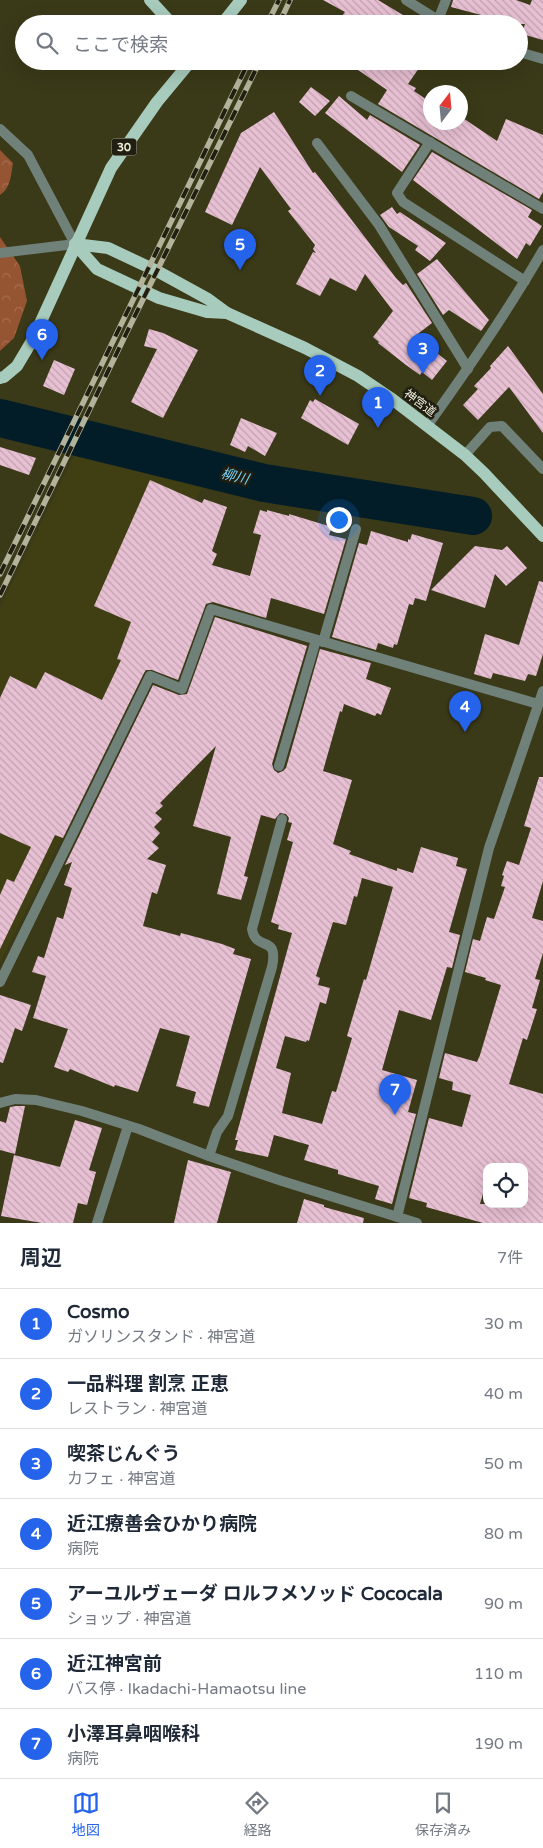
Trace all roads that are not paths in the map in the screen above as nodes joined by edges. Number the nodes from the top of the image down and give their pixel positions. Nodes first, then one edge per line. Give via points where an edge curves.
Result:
1 (150, 0) edge
2 (241, 0) edge
3 (406, 0) edge
4 (446, 0) edge
5 (164, 15) edge
6 (229, 15) edge
7 (431, 15) edge
8 (443, 15) edge
9 (528, 55) edge
10 (543, 59) edge
11 (184, 70) edge
12 (351, 96) dead end
13 (0, 129) edge
14 (430, 142) junction
15 (317, 143) dead end
16 (543, 209) edge
17 (75, 244) junction
18 (543, 250) edge
19 (0, 253) edge
20 (525, 281) junction
21 (227, 313) junction
22 (468, 369) junction
23 (0, 378) edge
24 (427, 426) junction
25 (465, 456) junction
26 (543, 469) edge
27 (356, 529) dead end
28 (543, 536) edge
29 (320, 641) junction
30 (543, 691) edge
31 (538, 704) junction
32 (279, 766) dead end
33 (282, 819) dead end
34 (0, 982) edge
35 (0, 1102) edge
36 (128, 1126) junction
37 (209, 1156) junction
38 (402, 1220) edge
39 (97, 1223) edge
40 (417, 1223) edge

1 - 5 main road
2 - 6 main road
3 - 7 street
4 - 8 street
9 - 10 street
11 - 17 main road, 30 via 116,160
12 - 14 street
13 - 17 street via 28,155
14 - 16 street
14 - 20 street via 397,192 403,202
15 - 22 street via 379,225
17 - 19 street
17 - 21 main road, 神宮道 via 108,248 172,278
17 - 21 main road, 神宮道 via 97,269 159,298 207,312
17 - 23 main road via 24,355 17,366
18 - 20 street
20 - 22 street
21 - 24 main road, 神宮道 via 358,376
22 - 24 street
24 - 25 main road, 神宮道
25 - 26 street via 490,427 502,426
25 - 28 main road, 神宮道
27 - 29 street
29 - 31 street
29 - 32 street
29 - 34 street via 211,608 182,689 150,676
30 - 31 street
31 - 38 street via 489,848
33 - 37 street via 252,929 258,942 273,949 272,967 228,1116 217,1132
35 - 36 street via 36,1100
36 - 37 street
36 - 39 street
37 - 38 street
38 - 40 street

